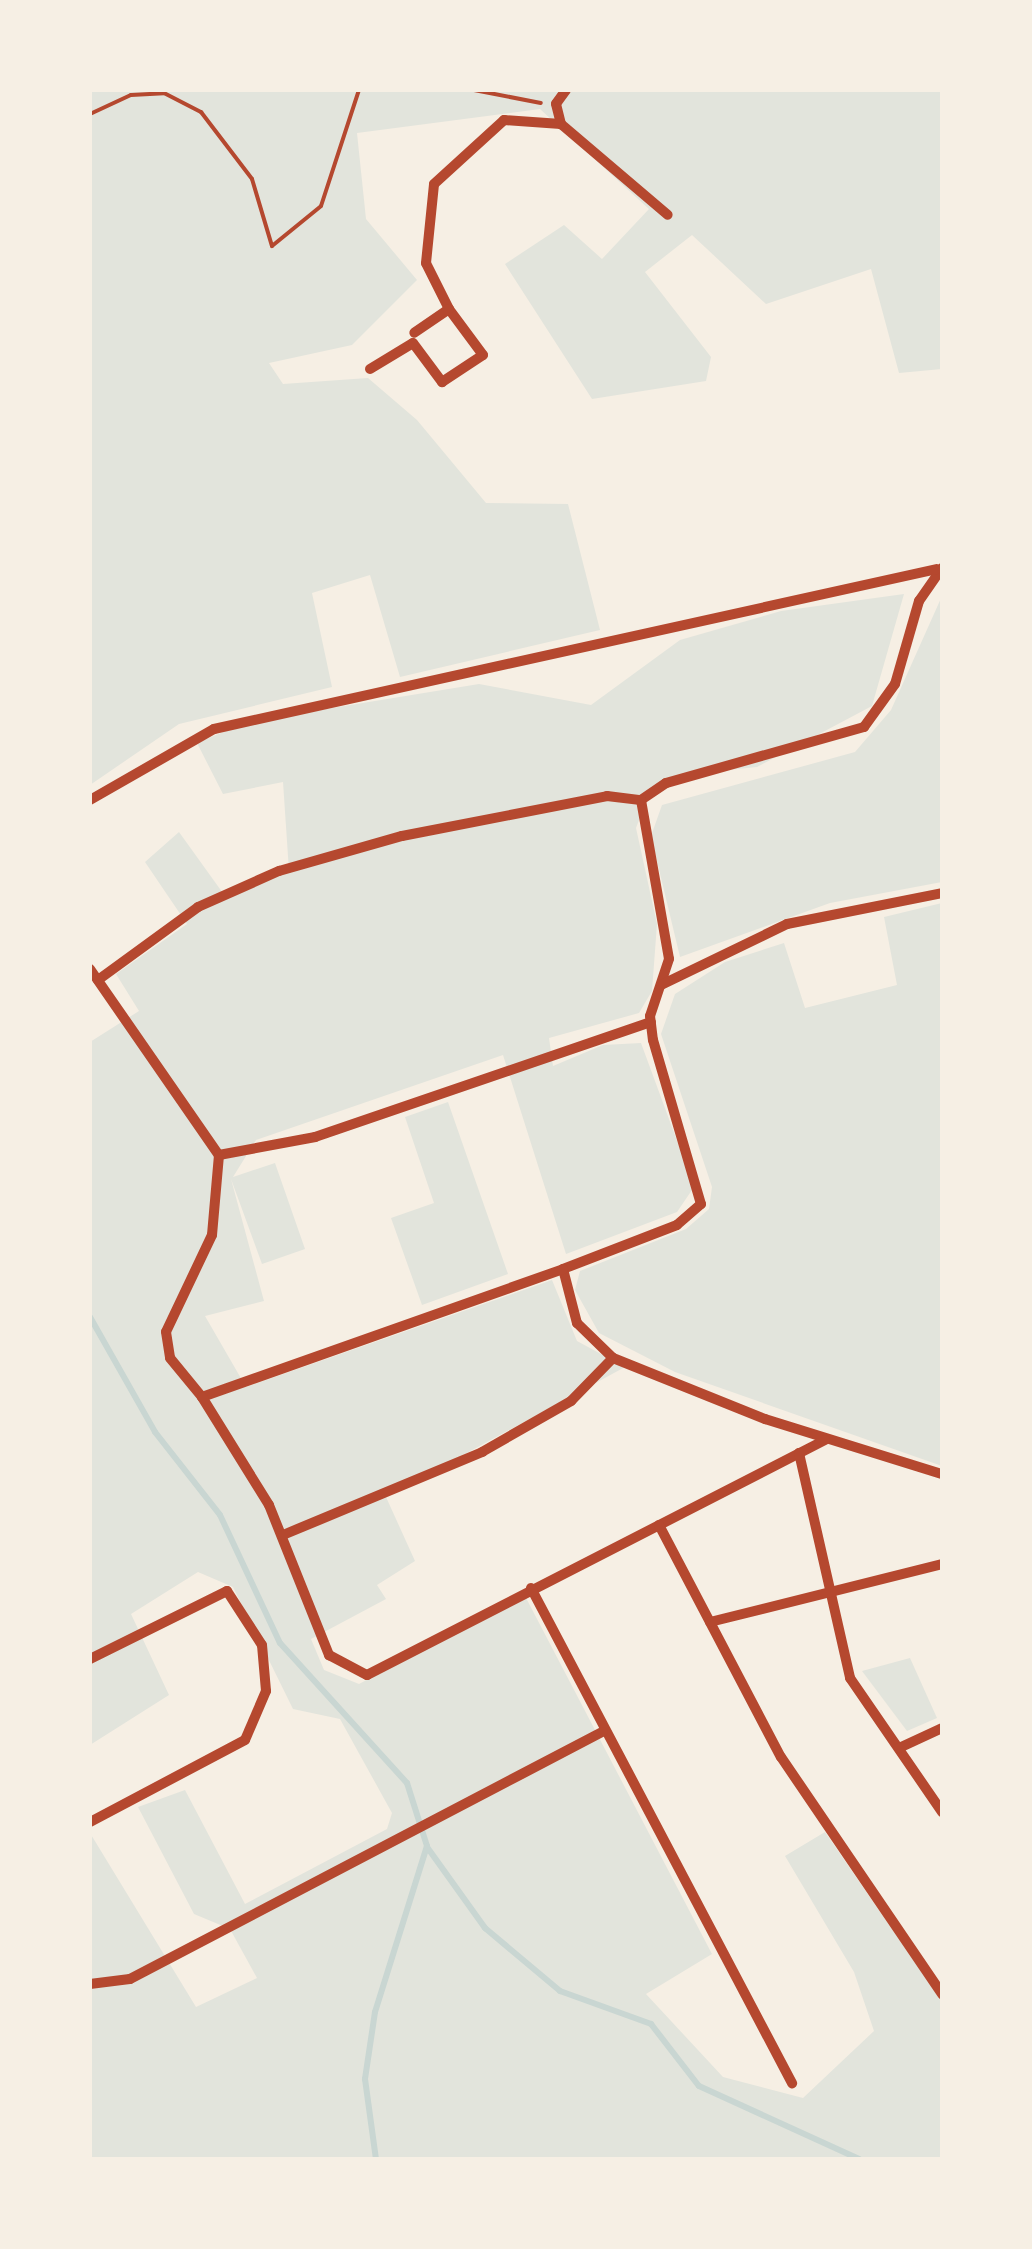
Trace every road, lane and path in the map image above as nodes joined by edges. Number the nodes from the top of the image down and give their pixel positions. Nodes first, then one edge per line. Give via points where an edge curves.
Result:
1 (359, 90) edge
2 (474, 90) edge
3 (566, 90) edge
4 (556, 104) junction
5 (90, 114) edge
6 (561, 124) junction
7 (668, 215) dead end
8 (449, 309) junction
9 (414, 333) dead end
10 (370, 368) dead end
11 (939, 569) edge
12 (90, 800) edge
13 (641, 800) junction
14 (942, 893) edge
15 (90, 970) edge
16 (98, 980) junction
17 (661, 985) junction
18 (650, 1022) junction
19 (219, 1155) junction
20 (562, 1269) junction
21 (613, 1358) junction
22 (202, 1397) junction
23 (825, 1440) junction
24 (799, 1454) junction
25 (942, 1474) edge
26 (659, 1525) junction
27 (283, 1535) junction
28 (942, 1564) edge
29 (531, 1588) junction
30 (832, 1592) junction
31 (710, 1622) junction
32 (90, 1659) edge
33 (942, 1728) edge
34 (602, 1732) junction
35 (899, 1748) junction
36 (942, 1812) edge
37 (90, 1822) edge
38 (90, 1984) edge
39 (942, 1994) edge
40 (792, 2083) dead end

1 - 5 path via 320,206 272,246 252,179 201,112 164,93 131,95
2 - 4 path via 496,102
3 - 4 street
4 - 6 street
6 - 7 street
6 - 8 street via 504,120 434,184 426,263
8 - 9 street
8 - 10 street via 483,355 442,382 413,343
11 - 12 street via 214,729
11 - 13 street via 895,684 864,728 666,782
13 - 16 street via 607,796 402,836 279,872 198,906
13 - 17 street via 669,959
14 - 17 street via 786,924
15 - 16 street
16 - 19 street
17 - 18 street
18 - 19 street via 315,1137
18 - 20 street via 702,1204 677,1225
19 - 22 street via 212,1235 166,1332 170,1358
20 - 21 street via 577,1323
20 - 22 street
21 - 23 street
21 - 27 street via 571,1401 482,1452
22 - 27 street
23 - 24 street
23 - 25 street
24 - 26 street
24 - 30 street
26 - 29 street
26 - 31 street
27 - 29 street via 328,1654 358,1675 378,1672
28 - 30 street
29 - 34 street
30 - 31 street
30 - 35 street via 850,1678
31 - 39 street via 803,1792
32 - 37 street via 228,1590 262,1646 266,1692 244,1740
33 - 35 street
34 - 38 street via 130,1979
34 - 40 street
35 - 36 street

